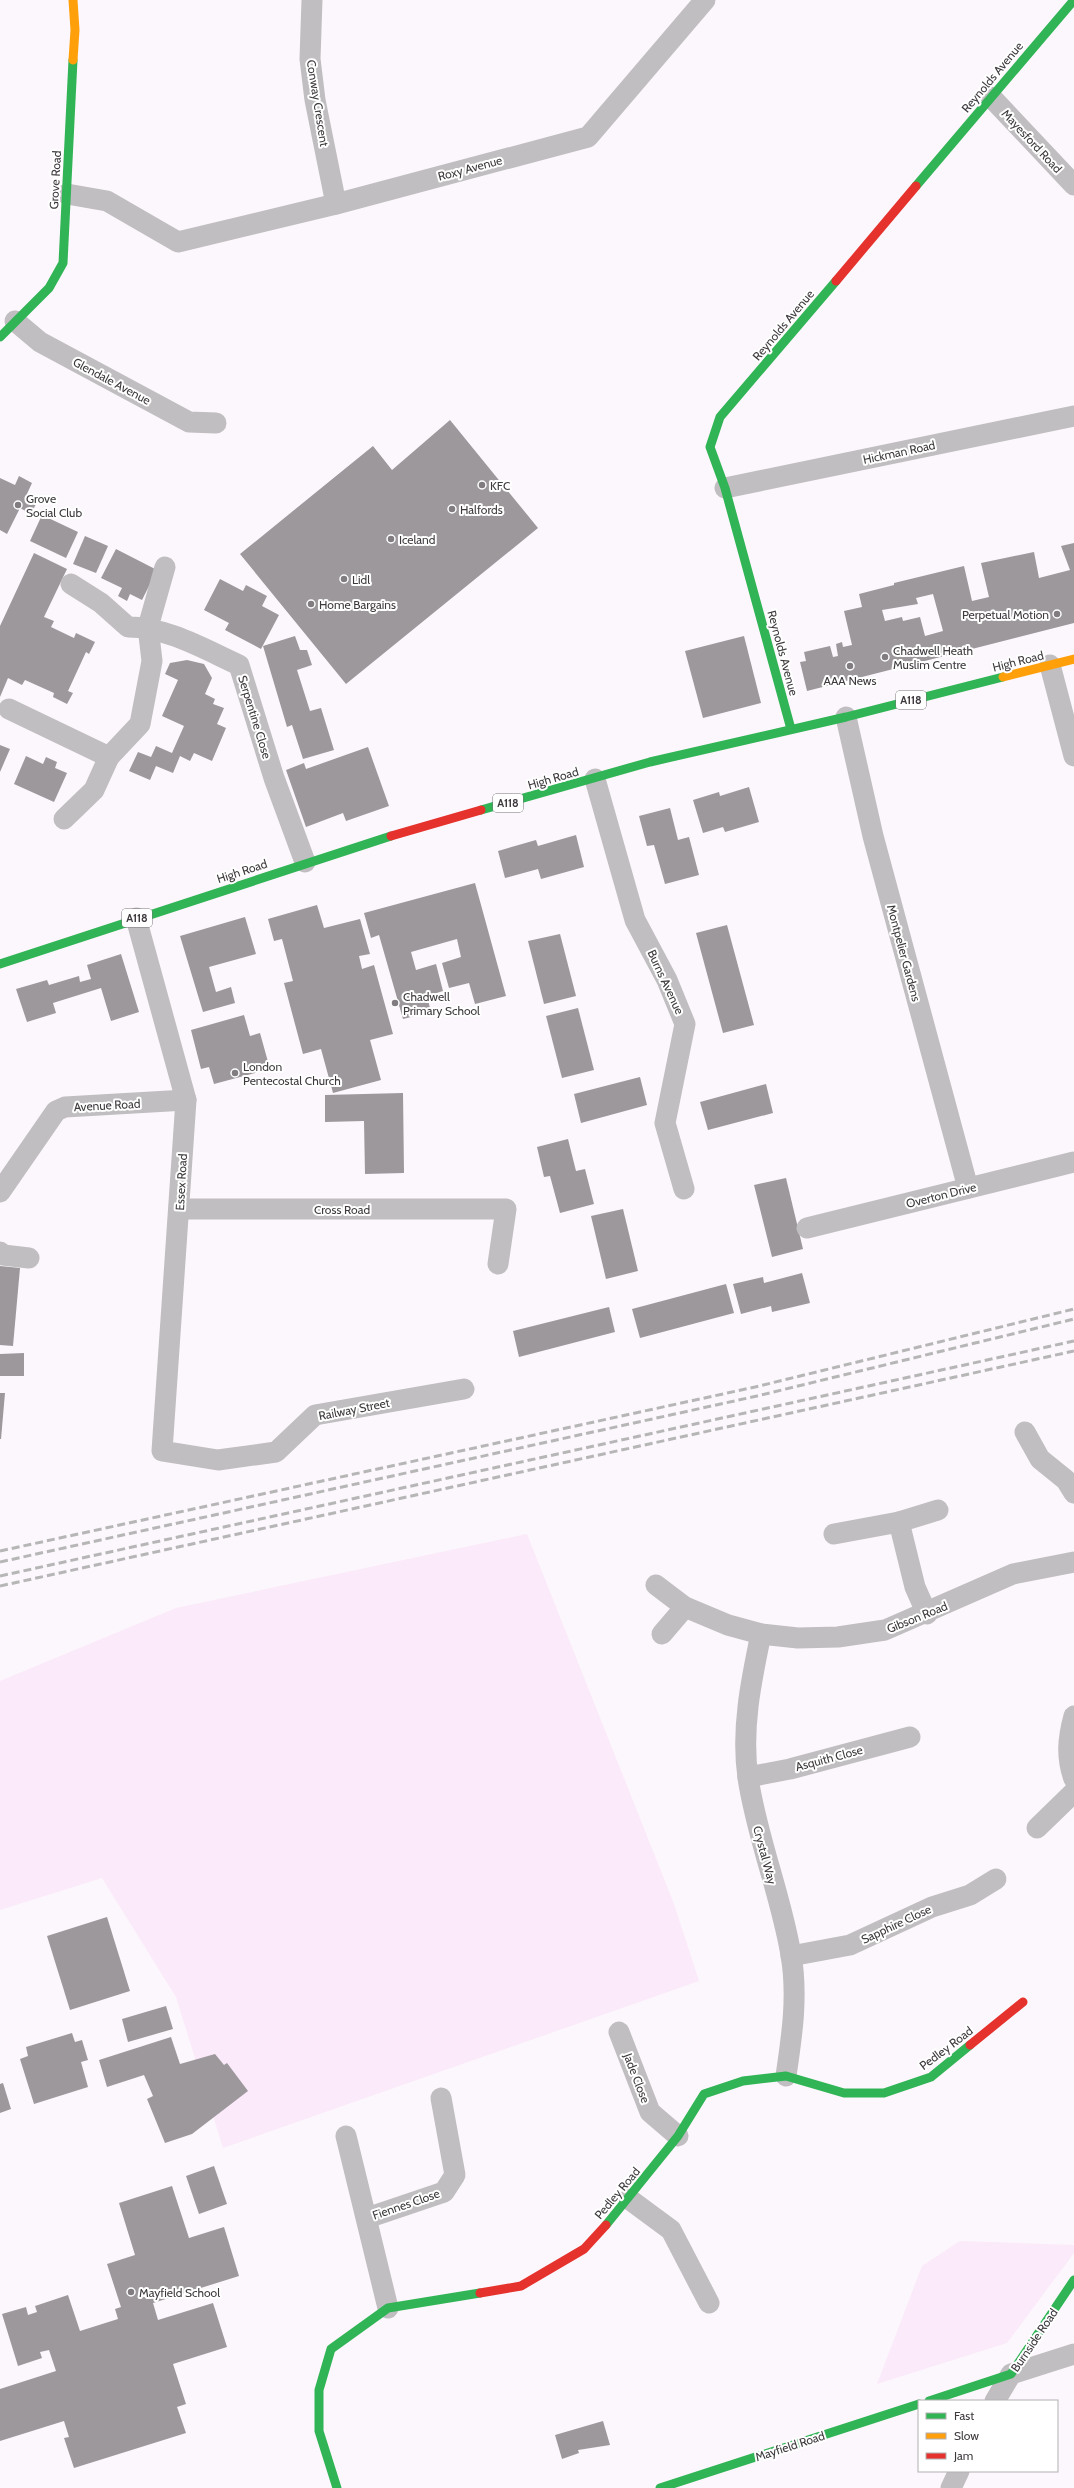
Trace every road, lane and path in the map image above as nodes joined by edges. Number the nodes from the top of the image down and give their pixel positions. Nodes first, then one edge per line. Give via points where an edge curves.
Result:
1 (73, 0) edge
2 (312, 0) edge
3 (705, 0) edge
4 (1074, 0) edge
5 (991, 97) junction
6 (1074, 185) edge
7 (67, 194) junction
8 (336, 204) junction
9 (15, 321) junction
10 (0, 337) edge
11 (1074, 416) edge
12 (216, 423) dead end
13 (725, 488) junction
14 (165, 567) dead end
15 (71, 584) dead end
16 (148, 627) junction
17 (1074, 659) edge
18 (1050, 665) junction
19 (9, 709) dead end
20 (846, 717) junction
21 (791, 729) junction
22 (1074, 756) edge
23 (109, 757) junction
24 (595, 779) junction
25 (64, 819) dead end
26 (305, 862) junction
27 (136, 918) junction
28 (0, 964) edge
29 (186, 1100) junction
30 (1074, 1162) edge
31 (968, 1188) junction
32 (684, 1189) dead end
33 (0, 1192) edge
34 (179, 1209) junction
35 (807, 1228) dead end
36 (0, 1252) edge
37 (29, 1258) dead end
38 (498, 1264) dead end
39 (464, 1389) dead end
40 (1025, 1432) dead end
41 (162, 1451) joint
42 (1074, 1493) edge
43 (938, 1510) dead end
44 (899, 1522) junction
45 (834, 1534) dead end
46 (1074, 1562) edge
47 (656, 1585) dead end
48 (685, 1607) junction
49 (927, 1614) junction
50 (662, 1634) dead end
51 (761, 1634) junction
52 (1074, 1716) edge
53 (910, 1736) dead end
54 (748, 1777) junction
55 (1074, 1779) edge
56 (1074, 1792) edge
57 (1037, 1828) dead end
58 (996, 1879) dead end
59 (791, 1956) junction
60 (1024, 2002) dead end
61 (619, 2032) dead end
62 (786, 2076) junction
63 (441, 2098) dead end
64 (346, 2136) dead end
65 (678, 2136) junction
66 (629, 2199) junction
67 (367, 2218) junction
68 (1074, 2280) edge
69 (709, 2303) dead end
70 (388, 2308) junction
71 (1074, 2354) edge
72 (1011, 2374) junction
73 (932, 2400) edge
74 (996, 2400) edge
75 (918, 2404) edge
76 (959, 2472) edge
77 (669, 2487) edge
78 (337, 2488) edge
79 (951, 2488) edge

1 - 7 street, Grove Road via 75,30
2 - 8 street, Conway Crescent via 310,59 315,100
3 - 8 street, Roxy Avenue via 588,137
4 - 5 street, Reynolds Avenue
5 - 6 street, Mayesford Road
5 - 13 street, Reynolds Avenue via 720,417 710,447
7 - 8 street, Roxy Avenue via 108,201 178,242
7 - 9 street, Grove Road via 62,263 49,288
9 - 10 street, Grove Road
9 - 12 street, Glendale Avenue via 40,342 189,422
11 - 13 street, Hickman Road
13 - 21 street, Reynolds Avenue
14 - 16 street
15 - 16 street, Serpentine Close via 101,603 128,627
16 - 23 street via 152,661 140,724
16 - 26 street, Serpentine Close via 192,643 239,665 274,778
17 - 18 street, High Road / A118
18 - 20 street, High Road / A118
18 - 22 street
19 - 23 street
20 - 21 street, High Road / A118
20 - 31 street, Montpelier Gardens via 873,836
21 - 24 street, High Road / A118 via 650,762
23 - 25 street via 94,790
24 - 26 street, High Road / A118
24 - 32 street, Burns Avenue via 635,920 667,980 685,1024 665,1122
26 - 27 street, High Road / A118
27 - 28 street, High Road / A118
27 - 29 street, Essex Road
29 - 33 street, Avenue Road via 65,1107 56,1111
29 - 34 street, Essex Road
30 - 31 street, Overton Drive
31 - 35 street, Overton Drive
34 - 38 street, Cross Road via 506,1209
34 - 41 street, Essex Road
36 - 37 street via 3,1255
39 - 41 street, Railway Street via 315,1416 276,1452 218,1460
40 - 42 street via 1040,1459 1066,1480
43 - 44 street
44 - 45 street
44 - 49 street via 915,1587
46 - 49 street, Gibson Road via 1013,1574
47 - 48 street, Gibson Road
48 - 50 street
48 - 51 street, Gibson Road via 728,1625
49 - 51 street, Gibson Road via 885,1630 838,1637 798,1638
51 - 54 street, Crystal Way via 750,1684 746,1743
52 - 55 street via 1068,1740 1070,1767
53 - 54 street, Asquith Close
54 - 59 street, Crystal Way via 755,1817
56 - 57 street
58 - 59 street, Sapphire Close via 970,1895 932,1906 850,1945
59 - 62 street, Crystal Way via 794,2022
60 - 62 street, Pedley Road via 931,2077 884,2093 844,2093
61 - 65 street, Jade Close via 650,2112
62 - 65 street, Pedley Road via 743,2081 704,2094
63 - 67 street, Fiennes Close via 455,2175 444,2192
64 - 67 street, Fiennes Close
65 - 66 street, Pedley Road
66 - 69 street via 671,2230
66 - 70 street, Pedley Road via 584,2249 521,2286
67 - 70 street, Fiennes Close
68 - 72 street, Burnside Road
70 - 78 street, Pedley Road via 331,2349 318,2390 318,2430
71 - 72 street
72 - 73 street
72 - 74 street, Burnside Road
75 - 77 street, Mayfield Road
76 - 79 street

